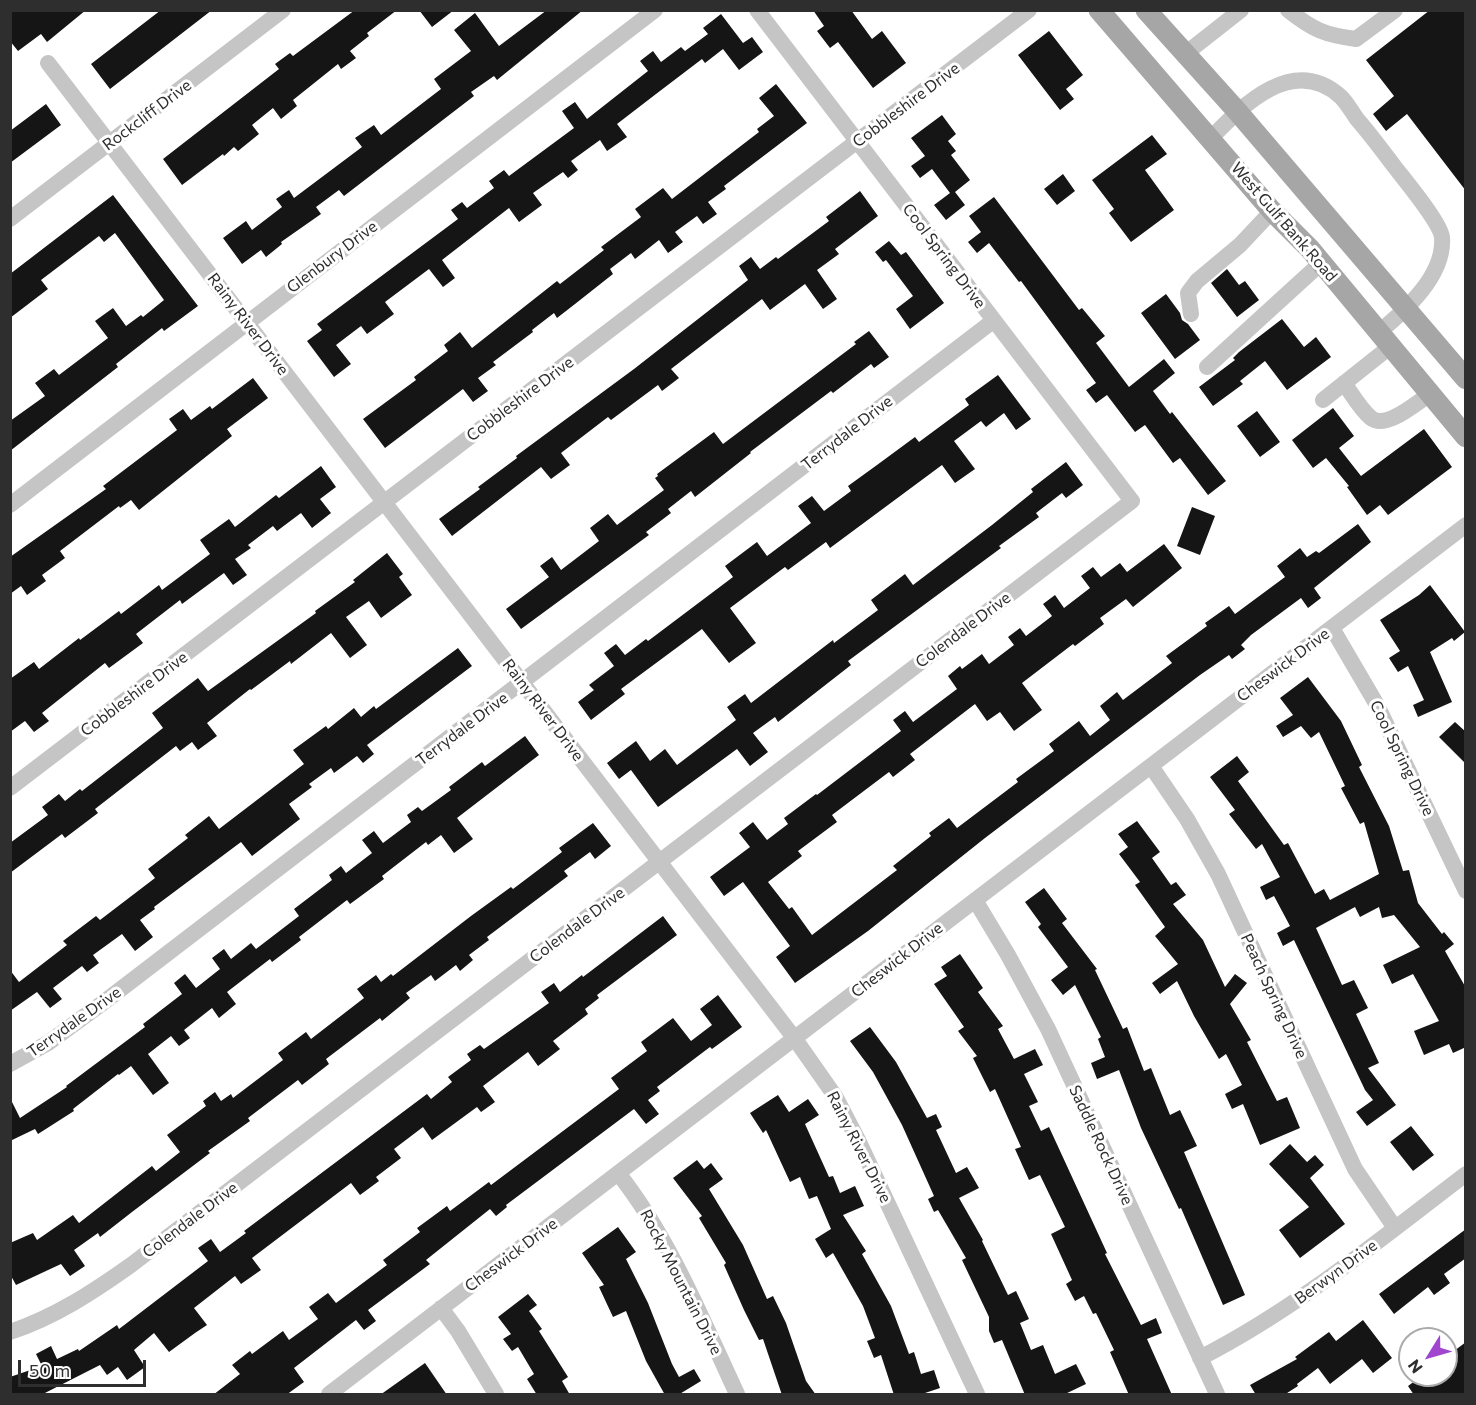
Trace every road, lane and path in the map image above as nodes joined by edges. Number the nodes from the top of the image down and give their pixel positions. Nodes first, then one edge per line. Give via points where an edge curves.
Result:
1 (284, 10) edge
2 (655, 10) edge
3 (757, 10) edge
4 (1099, 10) edge
5 (1146, 10) edge
6 (1241, 10) edge
7 (1288, 10) edge
8 (1395, 10) edge
9 (1026, 12) edge
10 (1185, 54) junction
11 (48, 63) dead end
12 (1237, 111) junction
13 (1211, 138) junction
14 (858, 142) junction
15 (110, 143) junction
16 (1272, 211) junction
17 (10, 219) edge
18 (1321, 262) junction
19 (1406, 310) junction
20 (1191, 314) dead end
21 (993, 321) junction
22 (247, 323) junction
23 (1385, 339) junction
24 (1207, 367) dead end
25 (1466, 379) edge
26 (1344, 383) junction
27 (1430, 394) junction
28 (1323, 400) dead end
29 (1466, 437) edge
30 (1132, 501) joint
31 (385, 502) junction
32 (10, 505) edge
33 (1466, 525) edge
34 (1332, 628) junction
35 (522, 683) junction
36 (1151, 766) junction
37 (10, 788) edge
38 (660, 862) junction
39 (1466, 891) edge
40 (975, 900) junction
41 (795, 1040) junction
42 (10, 1064) edge
43 (618, 1173) junction
44 (1466, 1174) edge
45 (1395, 1228) junction
46 (441, 1308) junction
47 (10, 1332) edge
48 (1200, 1358) junction
49 (329, 1395) edge
50 (496, 1395) edge
51 (737, 1395) edge
52 (977, 1395) edge
53 (1217, 1395) edge

1 - 15 street, Rockcliff Drive
2 - 22 street, Glenbury Drive
3 - 14 street, Cool Spring Drive
4 - 13 main road, West Gulf Bank Road
5 - 10 main road
6 - 10 street
7 - 8 street via 1328,36 1356,39
9 - 14 street, Cobbleshire Drive
10 - 12 main road
11 - 15 street, Rainy River Drive
12 - 13 street
12 - 19 main road
12 - 19 street via 1272,86 1293,81 1315,80 1341,97 1426,208 1442,236 1439,264
13 - 16 main road, West Gulf Bank Road
14 - 21 street, Cool Spring Drive
14 - 31 street, Cobbleshire Drive
15 - 17 street, Rockcliff Drive
15 - 22 street, Rainy River Drive
16 - 18 main road, West Gulf Bank Road
16 - 20 street via 1240,245 1197,281 1188,293
18 - 23 main road, West Gulf Bank Road
18 - 24 street
19 - 23 street
19 - 25 main road
21 - 30 street, Cool Spring Drive
21 - 35 street, Terrydale Drive
22 - 31 street, Rainy River Drive
22 - 32 street, Glenbury Drive
23 - 26 street
23 - 27 main road, West Gulf Bank Road
26 - 27 street via 1370,417 1383,422
26 - 28 street
27 - 29 main road, West Gulf Bank Road
30 - 38 street, Colendale Drive
31 - 35 street, Rainy River Drive
31 - 37 street, Cobbleshire Drive
33 - 34 street, Cheswick Drive
34 - 36 street, Cheswick Drive
34 - 39 street, Cool Spring Drive via 1377,705
35 - 38 street, Rainy River Drive
35 - 42 street, Terrydale Drive via 104,1002 48,1043
36 - 40 street, Cheswick Drive
36 - 45 street, Peach Spring Drive via 1218,874 1355,1169
38 - 41 street, Rainy River Drive
38 - 47 street, Colendale Drive via 131,1265 58,1312
40 - 41 street, Cheswick Drive
40 - 48 street, Saddle Rock Drive via 1048,1029
41 - 43 street, Cheswick Drive
41 - 52 street, Rainy River Drive via 835,1096 858,1140
43 - 46 street, Cheswick Drive
43 - 51 street, Rocky Mountain Drive via 660,1235
44 - 45 street, Berwyn Drive
45 - 48 street, Berwyn Drive via 1269,1320
46 - 49 street, Cheswick Drive
46 - 50 street
48 - 53 street, Saddle Rock Drive

